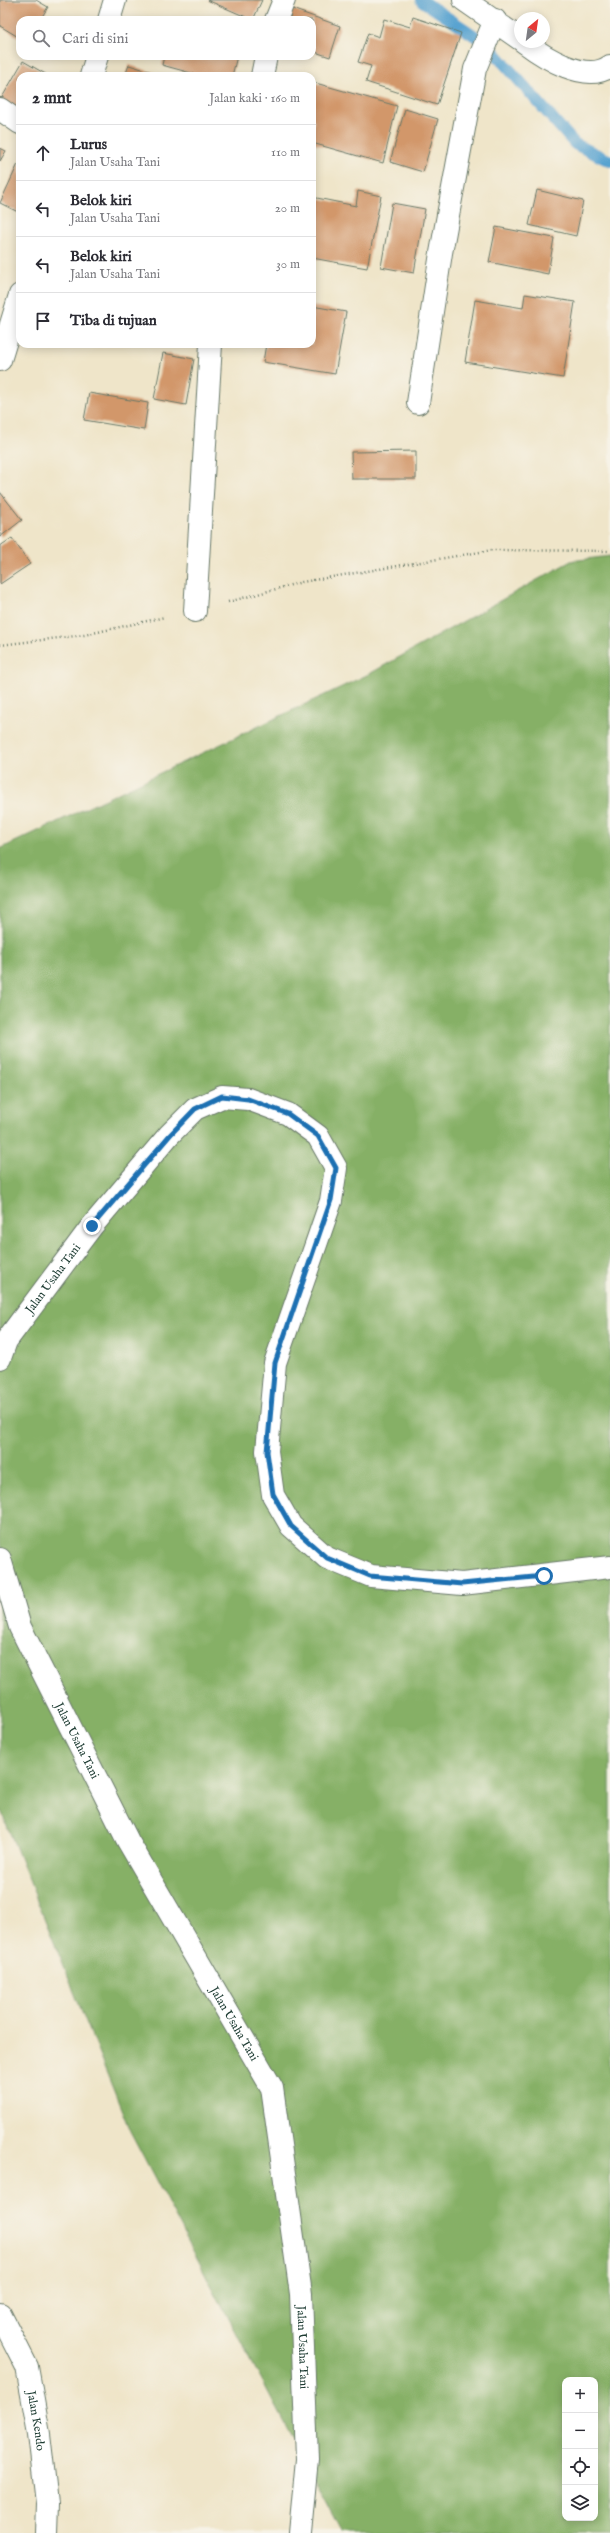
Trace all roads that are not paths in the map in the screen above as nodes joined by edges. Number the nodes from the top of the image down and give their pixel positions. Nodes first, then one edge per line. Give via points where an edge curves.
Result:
1 (115, 0) edge
2 (284, 0) edge
3 (464, 0) edge
4 (109, 16) edge
5 (278, 16) edge
6 (495, 20) junction
7 (514, 34) edge
8 (532, 48) edge
9 (96, 60) edge
10 (265, 60) edge
11 (610, 66) edge
12 (92, 72) edge
13 (263, 72) edge
14 (0, 109) edge
15 (16, 120) edge
16 (16, 308) edge
17 (211, 348) edge
18 (0, 360) edge
19 (418, 403) dead end
20 (195, 611) road end
21 (0, 1358) edge
22 (0, 1559) edge
23 (610, 1567) edge
24 (0, 2314) edge
25 (46, 2533) edge
26 (300, 2533) edge

1 - 4 street
2 - 5 street
3 - 6 street
6 - 7 street
6 - 19 street via 474,68 441,253
8 - 11 street via 577,72 605,70
9 - 12 street
10 - 13 street
14 - 15 street
16 - 18 street
17 - 20 street
21 - 23 street, Jalan Usaha Tani via 6,1341 92,1226 170,1135 195,1109 222,1096 248,1099 288,1114 318,1136 336,1168 331,1200 275,1363 267,1452 273,1494 291,1526 327,1558 370,1576 462,1584
22 - 26 street, Jalan Usaha Tani via 20,1627 128,1841 272,2088 301,2294 307,2459
24 - 25 street, Jalan Kendo via 27,2367 40,2434 47,2503

